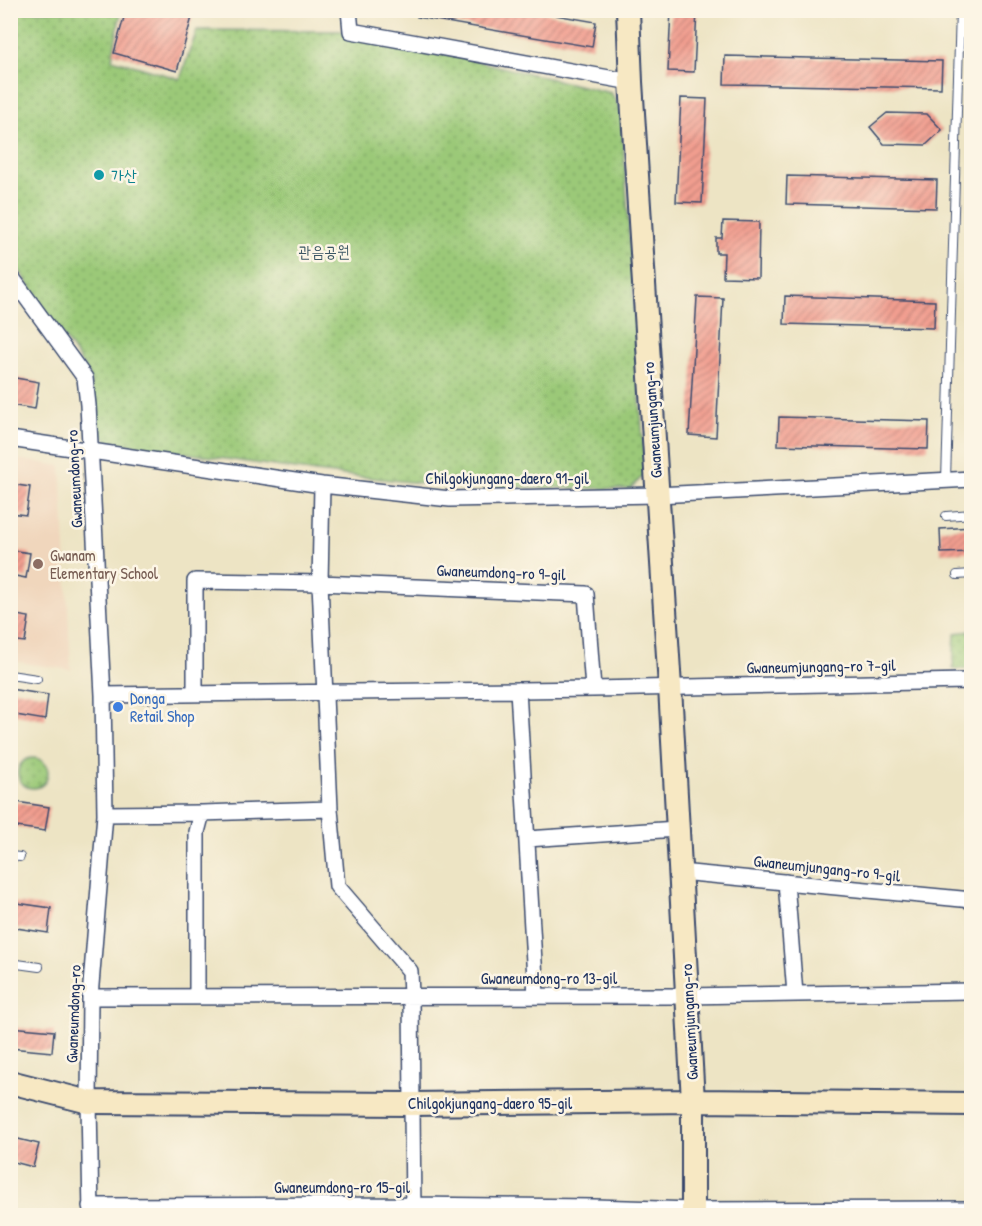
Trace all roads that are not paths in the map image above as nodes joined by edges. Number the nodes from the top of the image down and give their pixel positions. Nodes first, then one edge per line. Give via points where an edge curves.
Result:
1 (349, 10) edge
2 (628, 10) edge
3 (960, 10) edge
4 (631, 82) junction
5 (10, 275) edge
6 (10, 439) edge
7 (91, 450) junction
8 (972, 479) edge
9 (946, 480) junction
10 (322, 485) junction
11 (657, 495) junction
12 (972, 514) edge
13 (946, 516) dead end
14 (972, 574) edge
15 (957, 575) dead end
16 (320, 583) junction
17 (10, 675) edge
18 (37, 679) dead end
19 (972, 685) edge
20 (670, 687) junction
21 (593, 689) junction
22 (518, 690) junction
23 (325, 692) junction
24 (195, 694) junction
25 (103, 695) junction
26 (330, 809) junction
27 (202, 813) junction
28 (105, 814) junction
29 (677, 829) junction
30 (527, 839) junction
31 (10, 856) edge
32 (20, 857) dead end
33 (680, 872) junction
34 (786, 882) junction
35 (972, 900) edge
36 (10, 963) edge
37 (39, 967) dead end
38 (972, 991) edge
39 (795, 994) junction
40 (411, 996) junction
41 (536, 996) junction
42 (687, 996) junction
43 (90, 997) junction
44 (197, 997) junction
45 (10, 1082) edge
46 (693, 1101) junction
47 (89, 1102) junction
48 (411, 1104) junction
49 (972, 1104) edge
50 (972, 1209) edge
51 (413, 1210) edge
52 (91, 1211) edge
53 (595, 1211) edge
54 (693, 1213) edge
55 (806, 1213) edge

1 - 4 street via 351,31
2 - 4 main road, Gwaneumjungang-ro
3 - 9 lane
4 - 11 main road, Gwaneumjungang-ro
5 - 7 street, Gwaneumdong-ro via 85,378
6 - 7 street, Chilgokjungang-daero 91-gil
7 - 10 street, Chilgokjungang-daero 91-gil
7 - 25 street, Gwaneumdong-ro
8 - 9 street, Chilgokjungang-daero 91-gil
9 - 11 street, Chilgokjungang-daero 91-gil
10 - 11 street, Chilgokjungang-daero 91-gil via 450,499
10 - 16 street
11 - 20 main road, Gwaneumjungang-ro
12 - 13 lane
14 - 15 lane
16 - 21 street, Gwaneumdong-ro 9-gil via 586,594
16 - 23 street
16 - 24 street, Gwaneumdong-ro 9-gil via 195,581
17 - 18 lane
19 - 20 street, Gwaneumjungang-ro 7-gil via 966,681
20 - 21 street
20 - 29 main road, Gwaneumjungang-ro
21 - 22 street
22 - 23 street
22 - 30 street
23 - 24 street
23 - 26 street
24 - 25 street
25 - 28 street, Gwaneumdong-ro
26 - 27 street
26 - 40 street via 336,886 410,971
27 - 28 street
27 - 44 street via 197,832
28 - 43 street, Gwaneumdong-ro
29 - 30 street
29 - 33 main road, Gwaneumjungang-ro
30 - 41 street
31 - 32 lane
33 - 34 street, Gwaneumjungang-ro 9-gil
33 - 42 main road, Gwaneumjungang-ro
34 - 35 street, Gwaneumjungang-ro 9-gil
34 - 39 street
36 - 37 lane
38 - 39 street
39 - 42 street, Gwaneumdong-ro 13-gil
40 - 41 street, Gwaneumdong-ro 13-gil
40 - 44 street, Gwaneumdong-ro 13-gil
40 - 48 street
41 - 42 street, Gwaneumdong-ro 13-gil
42 - 46 main road, Gwaneumjungang-ro
43 - 44 street, Gwaneumdong-ro 13-gil
43 - 47 street, Gwaneumdong-ro
45 - 47 main road, Chilgokjungang-daero 95-gil
46 - 48 main road, Chilgokjungang-daero 95-gil
46 - 49 main road, Chilgokjungang-daero 95-gil
46 - 54 main road, Gwaneumjungang-ro
47 - 48 main road, Chilgokjungang-daero 95-gil
47 - 52 street, Gwaneumdong-ro
48 - 51 street
50 - 55 street, Gwaneumdong-ro 15-gil
51 - 52 street, Gwaneumdong-ro 15-gil
51 - 53 street, Gwaneumdong-ro 15-gil
53 - 54 street, Gwaneumdong-ro 15-gil
54 - 55 street, Gwaneumdong-ro 15-gil

